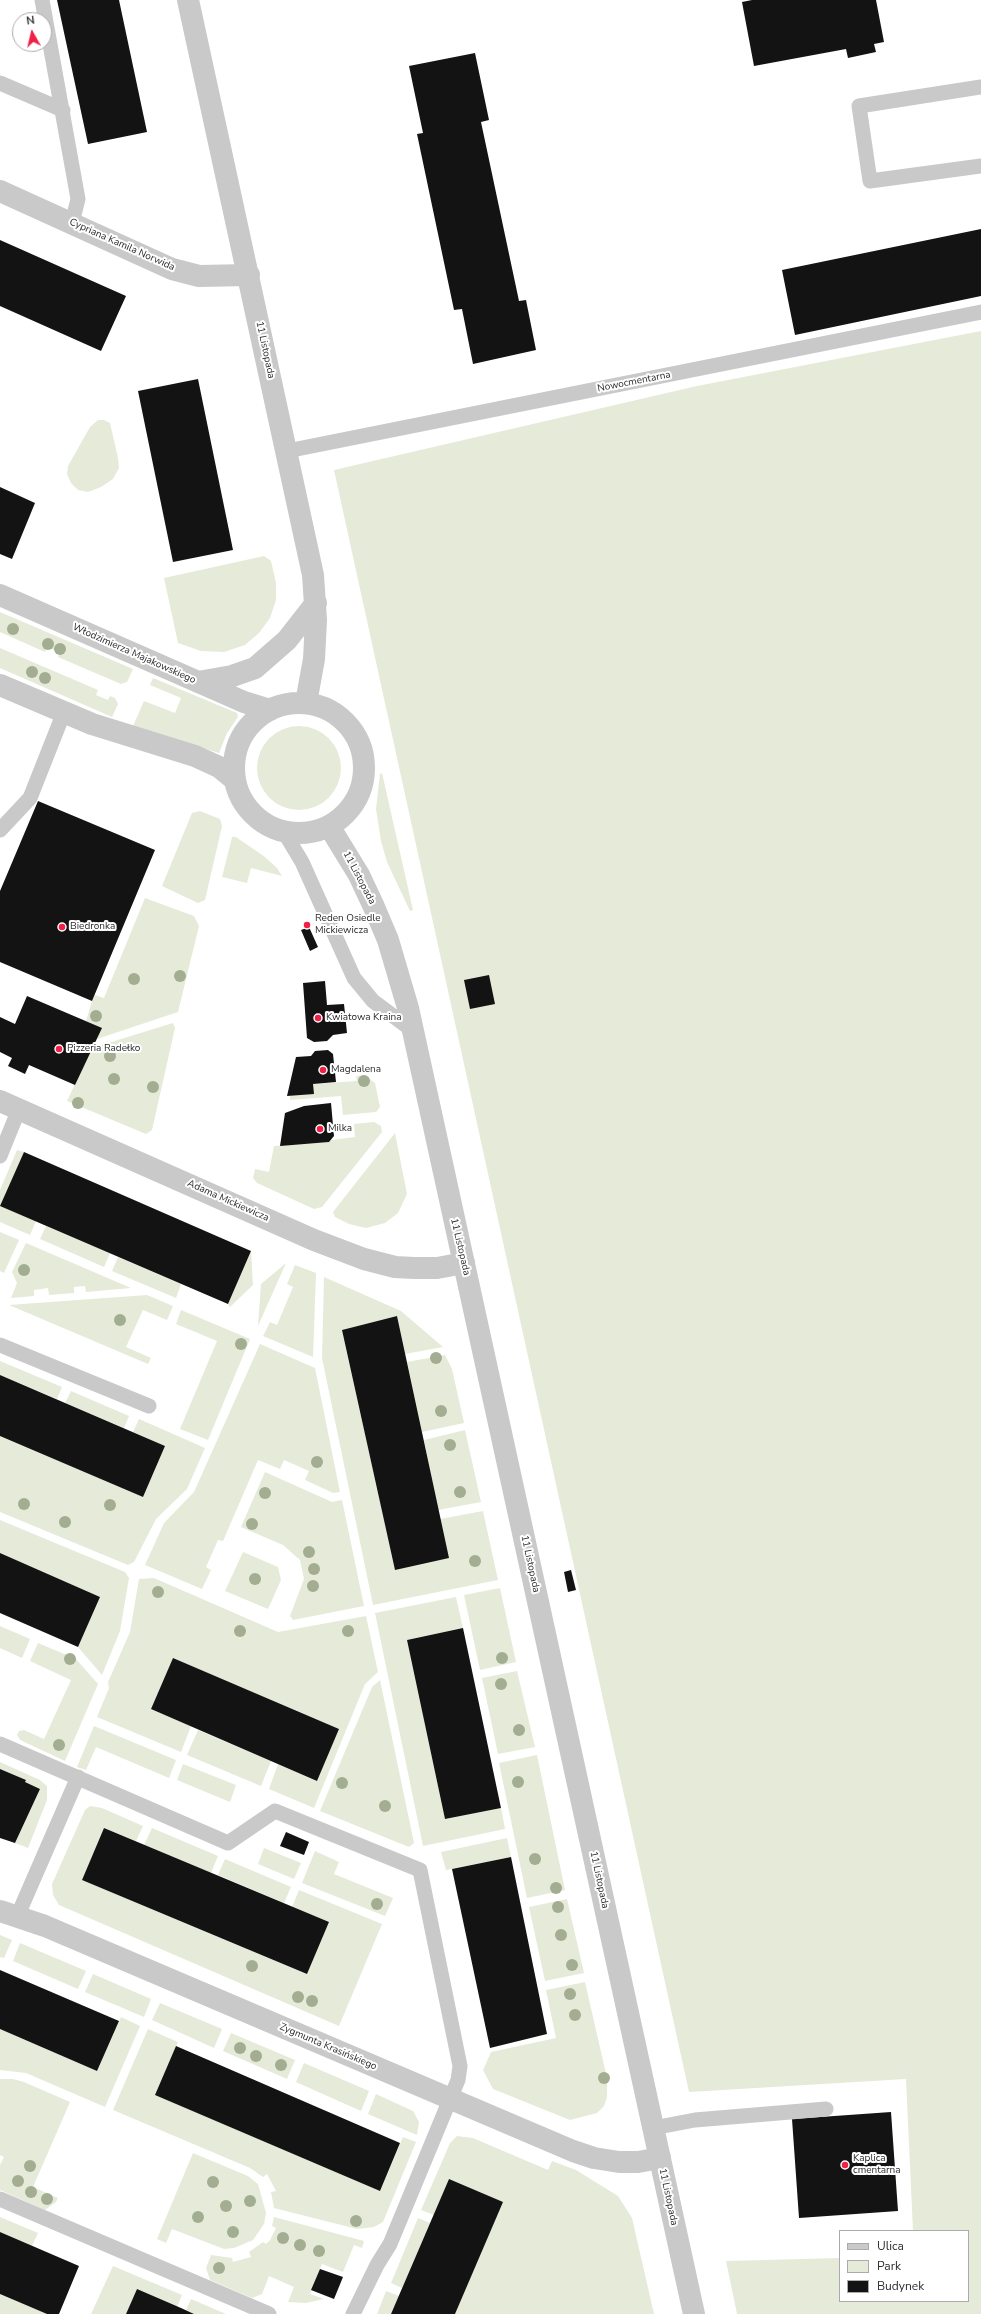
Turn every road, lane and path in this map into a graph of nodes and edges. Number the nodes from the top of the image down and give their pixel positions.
1 (42, 0) edge
2 (188, 0) edge
3 (0, 83) edge
4 (981, 87) edge
5 (63, 110) junction
6 (981, 166) edge
7 (0, 191) edge
8 (72, 223) junction
9 (249, 275) junction
10 (981, 312) edge
11 (286, 451) junction
12 (0, 595) edge
13 (316, 603) junction
14 (198, 682) junction
15 (0, 685) edge
16 (306, 703) junction
17 (270, 710) junction
18 (64, 712) junction
19 (235, 780) junction
20 (329, 826) junction
21 (0, 830) edge
22 (284, 832) junction
23 (412, 1030) junction
24 (10, 1105) edge
25 (0, 1156) edge
26 (464, 1263) junction
27 (0, 1345) edge
28 (149, 1406) dead end
29 (0, 1744) edge
30 (78, 1778) junction
31 (9, 1914) edge
32 (451, 2099) junction
33 (826, 2110) dead end
34 (653, 2128) junction
35 (660, 2158) junction
36 (0, 2199) edge
37 (269, 2314) edge
38 (353, 2314) edge
39 (694, 2314) edge

1 - 5 lane
2 - 9 street, 11 Listopada
3 - 5 lane
4 - 6 lane
5 - 8 lane
7 - 8 street, Cypriana Kamila Norwida
8 - 9 street, Cypriana Kamila Norwida
9 - 11 street, 11 Listopada
10 - 11 lane, Nowocmentarna
11 - 13 street, 11 Listopada
12 - 14 street, Włodzimierza Majakowskiego
13 - 14 street
13 - 16 street, 11 Listopada
14 - 17 street, Włodzimierza Majakowskiego
15 - 18 street
16 - 17 street
16 - 20 street
17 - 19 street
18 - 19 street
18 - 21 lane
19 - 22 street
20 - 22 street
20 - 23 street, 11 Listopada
22 - 23 lane
23 - 26 street, 11 Listopada
24 - 25 lane
24 - 26 street, Adama Mickiewicza
26 - 34 street, 11 Listopada
27 - 28 lane
29 - 30 lane
30 - 31 lane
30 - 32 lane
31 - 32 street, Zygmunta Krasińskiego
32 - 35 street, Zygmunta Krasińskiego
32 - 38 lane
33 - 34 lane
34 - 35 street, 11 Listopada
35 - 39 street, 11 Listopada
36 - 37 lane

